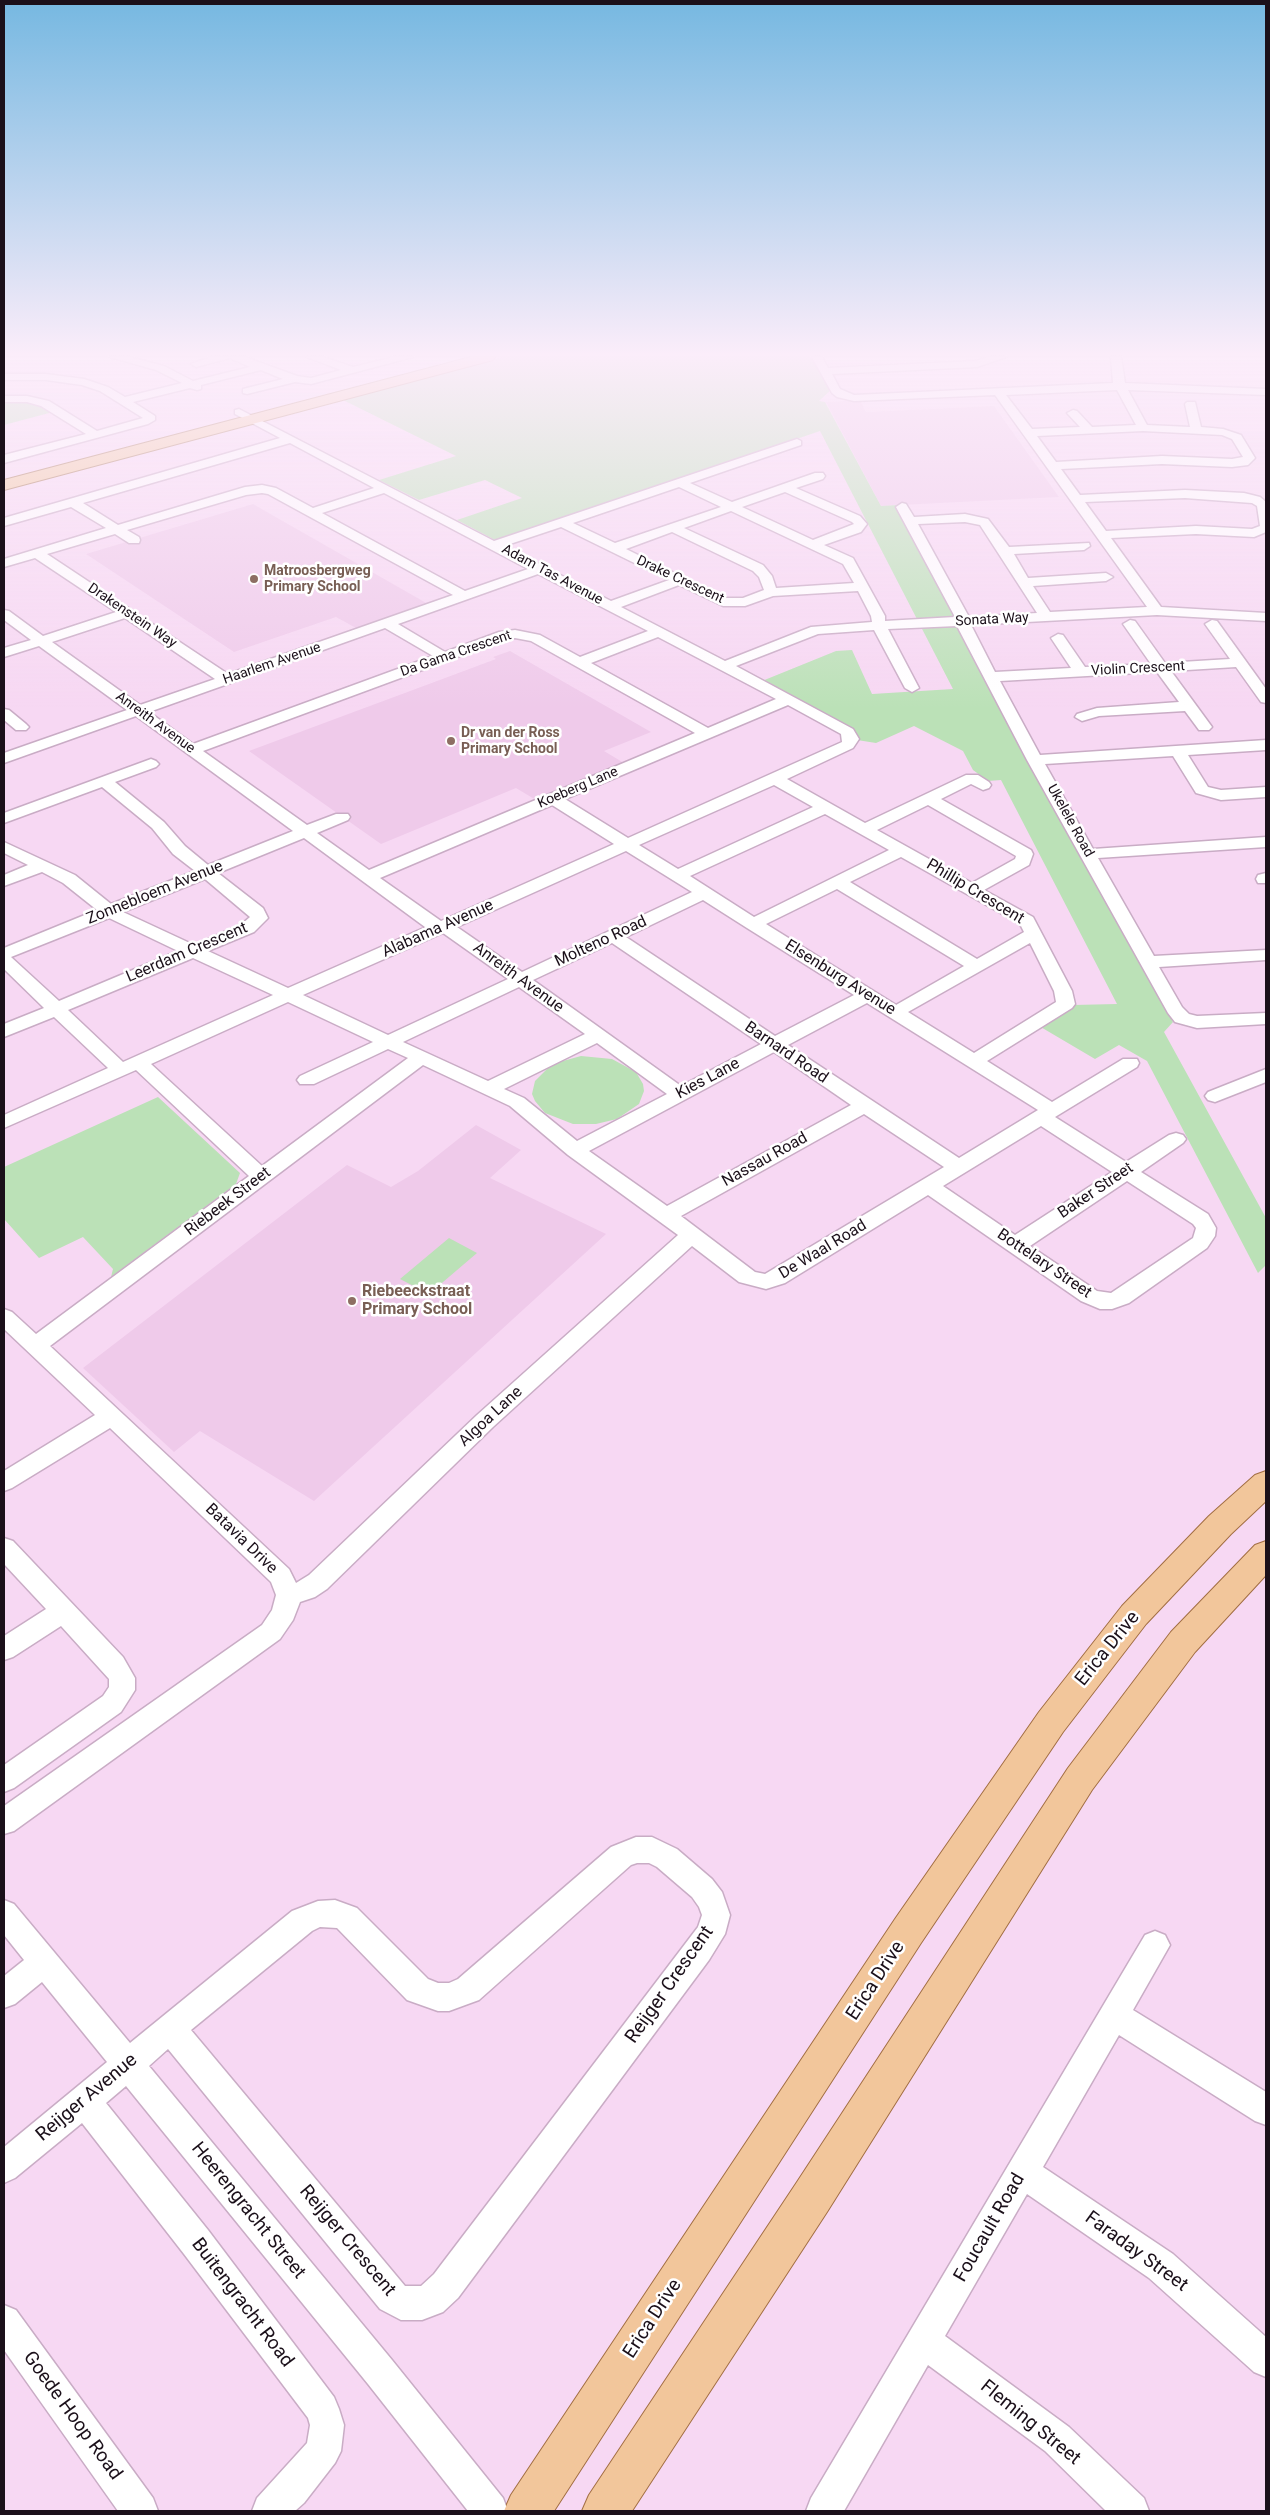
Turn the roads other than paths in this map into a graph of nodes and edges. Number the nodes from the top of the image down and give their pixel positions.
1 (44, 474) edge
2 (168, 474) edge
3 (360, 474) edge
4 (705, 474) edge
5 (1058, 474) edge
6 (819, 476) dead end
7 (680, 483) junction
8 (4, 486) edge
9 (386, 488) junction
10 (786, 488) junction
11 (1076, 499) junction
12 (72, 502) junction
13 (733, 507) junction
14 (902, 507) dead end
15 (311, 513) junction
16 (911, 521) junction
17 (4, 522) edge
18 (564, 522) junction
19 (1266, 527) edge
20 (674, 528) junction
21 (116, 530) junction
22 (1103, 535) junction
23 (134, 540) dead end
24 (814, 544) junction
25 (494, 545) junction
26 (1084, 546) dead end
27 (615, 548) junction
28 (1005, 551) junction
29 (38, 553) junction
30 (4, 563) edge
31 (540, 569) junction
32 (1106, 577) dead end
33 (679, 582) junction
34 (1025, 582) junction
35 (863, 586) junction
36 (771, 592) junction
37 (465, 596) junction
38 (610, 606) junction
39 (1157, 611) junction
40 (128, 613) junction
41 (4, 614) edge
42 (1046, 617) junction
43 (1266, 617) edge
44 (962, 621) junction
45 (388, 624) junction
46 (1130, 624) dead end
47 (1212, 624) dead end
48 (880, 626) junction
49 (659, 632) junction
50 (1058, 638) dead end
51 (41, 641) junction
52 (4, 653) edge
53 (444, 657) junction
54 (580, 662) junction
55 (1239, 663) junction
56 (724, 666) junction
57 (1161, 667) junction
58 (1081, 672) junction
59 (990, 677) junction
60 (227, 680) junction
61 (912, 688) dead end
62 (1266, 699) edge
63 (789, 700) junction
64 (1189, 706) junction
65 (138, 711) junction
66 (4, 713) edge
67 (1082, 717) dead end
68 (839, 726) joint
69 (21, 727) dead end
70 (1204, 727) dead end
71 (708, 734) junction
72 (1266, 745) edge
73 (191, 750) junction
74 (1178, 751) junction
75 (4, 758) edge
76 (1035, 760) junction
77 (151, 764) dead end
78 (775, 779) junction
79 (104, 781) junction
80 (983, 785) dead end
81 (1266, 792) edge
82 (928, 798) junction
83 (554, 799) junction
84 (826, 807) junction
85 (342, 817) dead end
86 (4, 818) edge
87 (865, 829) junction
88 (306, 832) junction
89 (1266, 842) edge
90 (627, 845) junction
91 (4, 847) edge
92 (902, 850) junction
93 (1089, 854) junction
94 (42, 866) junction
95 (208, 872) junction
96 (677, 876) junction
97 (368, 877) junction
98 (4, 881) edge
99 (837, 882) junction
100 (973, 889) junction
101 (704, 893) junction
102 (109, 911) junction
103 (753, 924) junction
104 (442, 927) junction
105 (1033, 934) junction
106 (613, 936) junction
107 (192, 951) junction
108 (4, 954) edge
109 (1266, 955) edge
110 (4, 960) edge
111 (1149, 962) junction
112 (976, 966) junction
113 (520, 980) junction
114 (868, 995) junction
115 (287, 996) junction
116 (56, 1009) junction
117 (896, 1012) junction
118 (1266, 1019) edge
119 (4, 1031) edge
120 (598, 1035) junction
121 (390, 1043) junction
122 (773, 1044) junction
123 (422, 1057) junction
124 (974, 1060) junction
125 (1130, 1063) dead end
126 (129, 1066) junction
127 (1266, 1075) edge
128 (307, 1080) dead end
129 (490, 1088) junction
130 (680, 1094) junction
131 (1215, 1096) dead end
132 (864, 1105) junction
133 (1047, 1114) junction
134 (4, 1122) edge
135 (1176, 1139) dead end
136 (575, 1150) junction
137 (960, 1168) junction
138 (1126, 1171) junction
139 (262, 1176) junction
140 (928, 1185) junction
141 (666, 1215) junction
142 (1206, 1228) joint
143 (691, 1235) junction
144 (1016, 1245) junction
145 (4, 1317) edge
146 (35, 1346) junction
147 (111, 1416) junction
148 (4, 1482) edge
149 (1266, 1483) edge
150 (4, 1548) edge
151 (1266, 1554) edge
152 (290, 1595) junction
153 (62, 1612) junction
154 (4, 1648) edge
155 (4, 1780) edge
156 (4, 1822) edge
157 (4, 1912) edge
158 (1155, 1945) dead end
159 (45, 1962) junction
160 (4, 1994) edge
161 (1114, 2015) junction
162 (170, 2028) junction
163 (128, 2065) junction
164 (84, 2102) junction
165 (1266, 2110) edge
166 (4, 2167) edge
167 (1022, 2172) junction
168 (4, 2322) edge
169 (924, 2341) junction
170 (1266, 2360) edge
171 (140, 2511) edge
172 (270, 2511) edge
173 (490, 2511) edge
174 (527, 2511) edge
175 (605, 2511) edge
176 (824, 2511) edge
177 (1131, 2511) edge

1 - 8 main road
2 - 12 street
3 - 9 street, Adam Tas Avenue
4 - 7 street
5 - 11 street
6 - 10 street
7 - 13 street
7 - 18 street
9 - 15 street
9 - 25 street, Adam Tas Avenue
10 - 13 street
10 - 24 street
11 - 19 street
11 - 22 street
12 - 17 street
12 - 21 street
13 - 20 street
13 - 24 street
14 - 16 street, Ukelele Road
15 - 21 street
15 - 37 street
16 - 28 street
16 - 44 street, Ukelele Road
18 - 25 street
18 - 27 street, Drake Crescent
19 - 22 street
20 - 27 street
20 - 36 street
21 - 23 street
21 - 29 street
22 - 39 street
24 - 35 street
25 - 31 street, Adam Tas Avenue
26 - 28 street
27 - 33 street, Drake Crescent
28 - 34 street
29 - 30 street
29 - 40 street, Drakenstein Way
31 - 37 street, Haarlem Avenue
31 - 38 street, Adam Tas Avenue
32 - 34 street
33 - 36 street, Drake Crescent
33 - 38 street
34 - 42 street
35 - 36 street, Drake Crescent
35 - 48 street
37 - 45 street, Haarlem Avenue
38 - 49 street, Adam Tas Avenue
39 - 42 street, Sonata Way
39 - 43 street, Sonata Way
40 - 51 street
40 - 60 street, Drakenstein Way
41 - 51 street, Anreith Avenue
42 - 44 street, Sonata Way
44 - 48 street, Sonata Way
44 - 59 street, Ukelele Road
45 - 53 street
45 - 60 street, Haarlem Avenue
46 - 57 street
47 - 55 street
48 - 56 street, Sonata Way
48 - 61 street
49 - 54 street
49 - 56 street, Adam Tas Avenue
50 - 58 street
51 - 52 street
51 - 65 street, Anreith Avenue
53 - 54 street, Da Gama Crescent
53 - 73 street, Da Gama Crescent
54 - 71 street, Da Gama Crescent
55 - 57 street, Violin Crescent
55 - 62 street
56 - 63 street, Adam Tas Avenue
57 - 58 street, Violin Crescent
57 - 64 street
58 - 59 street, Violin Crescent
59 - 76 street, Ukelele Road
60 - 65 street, Haarlem Avenue
63 - 68 street, Adam Tas Avenue
63 - 71 street, Koeberg Lane
64 - 67 street
64 - 70 street
65 - 73 street, Anreith Avenue
65 - 75 street, Haarlem Avenue
66 - 69 street
68 - 78 street, Alabama Avenue
71 - 83 street, Koeberg Lane
72 - 74 street
73 - 88 street, Anreith Avenue
74 - 76 street
74 - 81 street
76 - 93 street, Ukelele Road
77 - 79 street
78 - 84 street, Phillip Crescent
78 - 90 street, Alabama Avenue
79 - 86 street
79 - 95 street, Leerdam Crescent
80 - 82 street
82 - 87 street
82 - 100 street
83 - 90 street, Elsenburg Avenue
83 - 97 street, Koeberg Lane
84 - 87 street, Phillip Crescent
84 - 96 street
85 - 88 street
87 - 92 street, Phillip Crescent
88 - 95 street, Zonnebloem Avenue
88 - 97 street, Anreith Avenue
89 - 93 street
90 - 96 street, Elsenburg Avenue
90 - 104 street, Alabama Avenue
91 - 94 street, De Waal Road
92 - 99 street
92 - 100 street, Phillip Crescent
93 - 111 street, Ukelele Road
94 - 98 street
94 - 102 street, De Waal Road
95 - 102 street, Zonnebloem Avenue
95 - 107 street, Leerdam Crescent
96 - 101 street, Elsenburg Avenue
97 - 104 street, Anreith Avenue
99 - 103 street
99 - 112 street
100 - 105 street, Phillip Crescent
101 - 103 street, Elsenburg Avenue
101 - 106 street, Molteno Road
102 - 107 street, De Waal Road
102 - 108 street, Zonnebloem Avenue
103 - 114 street, Elsenburg Avenue
104 - 113 street, Anreith Avenue
104 - 115 street, Alabama Avenue
105 - 112 street
105 - 124 street, Phillip Crescent
106 - 113 street, Molteno Road
106 - 122 street, Barnard Road
107 - 115 street, De Waal Road
107 - 116 street, Leerdam Crescent
109 - 111 street
110 - 116 street
111 - 118 street, Ukelele Road
112 - 117 street
113 - 120 street, Anreith Avenue
113 - 121 street, Molteno Road
114 - 117 street, Elsenburg Avenue
114 - 122 street, Kies Lane
115 - 121 street, De Waal Road
115 - 126 street, Alabama Avenue
116 - 119 street, Leerdam Crescent
116 - 126 street
117 - 124 street, Elsenburg Avenue
120 - 129 street
120 - 130 street, Anreith Avenue
121 - 123 street, De Waal Road
121 - 128 street, Molteno Road
122 - 130 street, Kies Lane
122 - 132 street, Barnard Road
123 - 129 street, De Waal Road
123 - 139 street, Riebeek Street
124 - 133 street, Elsenburg Avenue
125 - 133 street, De Waal Road
126 - 134 street, Alabama Avenue
126 - 139 street
127 - 131 street
129 - 136 street, De Waal Road
130 - 136 street, Kies Lane
132 - 137 street, Barnard Road
132 - 141 street, Nassau Road
133 - 137 street, De Waal Road
133 - 138 street, Elsenburg Avenue
135 - 138 street, Baker Street
136 - 141 street, De Waal Road
137 - 140 street, De Waal Road
138 - 142 street, Elsenburg Avenue
138 - 144 street, Baker Street
139 - 146 street, Riebeek Street
140 - 143 street, De Waal Road
140 - 144 street, Bottelary Street
141 - 143 street, De Waal Road
142 - 144 street, Bottelary Street
143 - 152 street, Algoa Lane
145 - 146 street, Batavia Drive
146 - 147 street, Batavia Drive
147 - 148 street
147 - 152 street, Batavia Drive
149 - 174 main road, Erica Drive
150 - 153 street
151 - 175 main road
152 - 156 street
153 - 154 street
153 - 155 street
157 - 159 street, Heerengracht Street
158 - 161 street, Foucault Road
159 - 160 street
159 - 163 street, Heerengracht Street
161 - 165 street
161 - 167 street, Foucault Road
162 - 162 street, Reijger Crescent
162 - 163 street, Reijger Avenue
163 - 164 street, Reijger Avenue
163 - 173 street, Heerengracht Street
164 - 166 street, Reijger Avenue
164 - 172 street, Buitengracht Road
167 - 169 street, Foucault Road
167 - 170 street, Faraday Street
168 - 171 street, Goede Hoop Road
169 - 176 street, Foucault Road
169 - 177 street, Fleming Street

